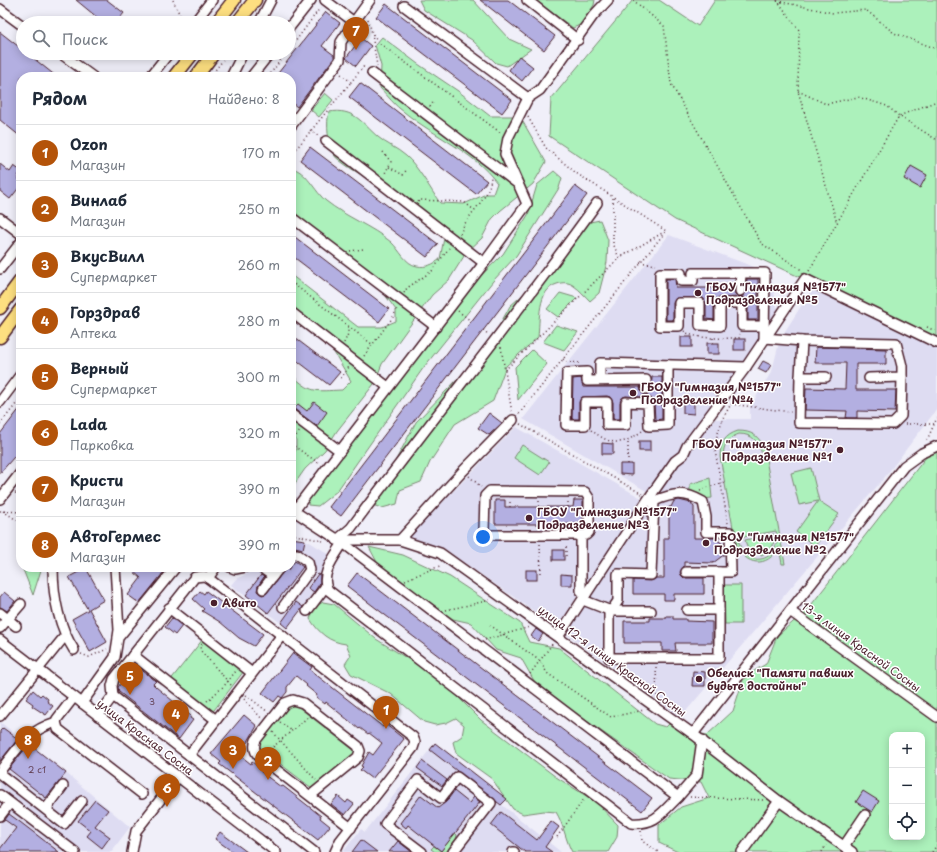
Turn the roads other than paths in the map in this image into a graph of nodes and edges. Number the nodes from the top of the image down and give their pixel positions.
1 (212, 0) edge
2 (234, 0) edge
3 (255, 0) edge
4 (271, 0) edge
5 (311, 0) edge
6 (326, 0) edge
7 (527, 0) edge
8 (608, 0) edge
9 (369, 2) edge
10 (404, 6) dead end
11 (0, 9) edge
12 (199, 16) edge
13 (221, 16) edge
14 (242, 16) edge
15 (262, 16) edge
16 (296, 19) edge
17 (16, 21) edge
18 (354, 22) junction
19 (578, 40) junction
20 (70, 60) edge
21 (163, 60) edge
22 (187, 60) edge
23 (215, 60) edge
24 (240, 60) edge
25 (265, 60) edge
26 (86, 72) edge
27 (154, 72) edge
28 (178, 72) edge
29 (202, 72) edge
30 (234, 72) edge
31 (256, 72) edge
32 (372, 73) road end
33 (528, 98) junction
34 (296, 119) edge
35 (326, 141) road end
36 (519, 185) junction
37 (597, 203) dead end
38 (0, 218) edge
39 (296, 221) edge
40 (16, 230) edge
41 (16, 248) edge
42 (484, 263) junction
43 (0, 269) edge
44 (741, 273) junction
45 (16, 287) edge
46 (740, 291) dead end
47 (0, 308) edge
48 (16, 316) edge
49 (296, 316) edge
50 (764, 326) junction
51 (436, 327) junction
52 (0, 337) edge
53 (764, 338) junction
54 (802, 341) junction
55 (937, 343) edge
56 (668, 365) junction
57 (746, 367) junction
58 (800, 377) junction
59 (826, 377) dead end
60 (902, 377) junction
61 (869, 378) dead end
62 (16, 380) edge
63 (600, 380) junction
64 (388, 387) junction
65 (646, 389) dead end
66 (0, 401) edge
67 (296, 418) edge
68 (513, 420) road end
69 (937, 446) edge
70 (340, 451) junction
71 (16, 478) edge
72 (0, 499) edge
73 (651, 499) junction
74 (296, 508) edge
75 (296, 515) edge
76 (581, 535) junction
77 (400, 540) junction
78 (340, 541) junction
79 (296, 554) edge
80 (53, 572) edge
81 (115, 572) edge
82 (172, 572) edge
83 (212, 572) edge
84 (267, 572) edge
85 (276, 572) edge
86 (686, 572) dead end
87 (718, 572) junction
88 (273, 576) junction
89 (208, 578) junction
90 (326, 586) junction
91 (263, 589) dead end
92 (584, 597) junction
93 (21, 604) dead end
94 (283, 607) dead end
95 (169, 608) junction
96 (610, 610) junction
97 (687, 610) dead end
98 (719, 610) junction
99 (307, 611) dead end
100 (651, 611) dead end
101 (790, 611) junction
102 (0, 613) edge
103 (8, 619) junction
104 (16, 626) dead end
105 (0, 628) edge
106 (282, 635) junction
107 (65, 636) junction
108 (558, 636) junction
109 (0, 640) edge
110 (118, 641) junction
111 (74, 650) road end
112 (133, 655) junction
113 (38, 669) junction
114 (252, 673) junction
115 (113, 696) junction
116 (74, 697) junction
117 (82, 703) junction
118 (0, 716) edge
119 (98, 716) junction
120 (937, 717) edge
121 (216, 720) junction
122 (56, 722) junction
123 (693, 734) junction
124 (702, 740) junction
125 (189, 755) junction
126 (0, 772) edge
127 (178, 777) junction
128 (63, 786) dead end
129 (142, 794) dead end
130 (0, 795) edge
131 (310, 796) junction
132 (678, 796) junction
133 (82, 801) dead end
134 (779, 801) junction
135 (10, 803) junction
136 (46, 809) junction
137 (865, 815) dead end
138 (0, 816) edge
139 (351, 828) junction
140 (844, 846) junction
141 (75, 852) edge
142 (132, 852) edge
143 (275, 852) edge
144 (314, 852) edge
145 (335, 852) edge
146 (422, 852) edge
147 (453, 852) edge
148 (742, 852) edge
149 (852, 852) edge

1 - 12 street
2 - 13 main road
3 - 14 main road
4 - 15 street
5 - 16 street
6 - 18 street
7 - 19 street
8 - 19 street
9 - 18 street
10 - 33 street
11 - 17 street
18 - 34 street
19 - 33 street
20 - 26 street
21 - 27 street
22 - 28 main road
23 - 29 main road
24 - 30 street
25 - 31 street
32 - 36 street
33 - 36 street
35 - 42 street
36 - 42 street
37 - 78 street
38 - 40 street
39 - 51 street
41 - 43 street
42 - 51 street
44 - 46 street
44 - 50 street
44 - 50 street
45 - 47 main road
48 - 52 main road
49 - 64 street
50 - 53 street
51 - 64 street
53 - 54 street
53 - 55 street
53 - 57 street
54 - 58 street
54 - 60 street
56 - 57 street
56 - 63 street
56 - 63 street
57 - 73 street
58 - 59 street
58 - 60 street
60 - 61 street
62 - 66 street
63 - 65 street
64 - 70 street
67 - 70 street
68 - 77 street
69 - 101 street
70 - 74 street
71 - 72 street
73 - 87 street
73 - 92 street
73 - 96 street
75 - 78 street
76 - 76 street
76 - 92 street
77 - 78 street, улица 12-я линия Красной Сосны
77 - 108 street, улица 12-я линия Красной Сосны
78 - 90 street
78 - 132 street
79 - 94 street
80 - 107 street
81 - 110 street
82 - 110 street
83 - 89 street
84 - 88 street
85 - 88 street
86 - 87 street
87 - 98 street
88 - 91 street
89 - 95 street
89 - 106 street
90 - 99 street
90 - 132 street
92 - 96 street
92 - 108 street
93 - 103 street
95 - 112 street
95 - 114 street
96 - 98 street
96 - 100 street
97 - 98 street
101 - 120 street, 13-я линия Красной Сосны
101 - 123 street
102 - 103 street
103 - 104 street
103 - 105 street
106 - 114 street
106 - 139 street
107 - 111 street
107 - 113 street
108 - 123 street, улица 12-я линия Красной Сосны
109 - 113 street, улица Красная Сосна
110 - 117 street
112 - 115 street
112 - 121 street
113 - 116 street, улица Красная Сосна
113 - 118 street
114 - 121 street
115 - 119 street
115 - 125 street
116 - 117 street, улица Красная Сосна
116 - 122 street
117 - 119 street, улица Красная Сосна
119 - 127 street, улица Красная Сосна
121 - 125 street
122 - 126 street
122 - 129 street
123 - 124 street, улица 12-я линия Красной Сосны
124 - 132 street
124 - 134 street, улица 12-я линия Красной Сосны
125 - 144 street
126 - 136 street
127 - 142 street
127 - 143 street, улица Красная Сосна
128 - 136 street
130 - 135 street
131 - 131 street
131 - 139 street
133 - 136 street
134 - 140 street, улица 12-я линия Красной Сосны
134 - 148 street
135 - 138 street
135 - 141 street
137 - 140 street
139 - 145 street
140 - 149 street, улица 12-я линия Красной Сосны
146 - 147 street

